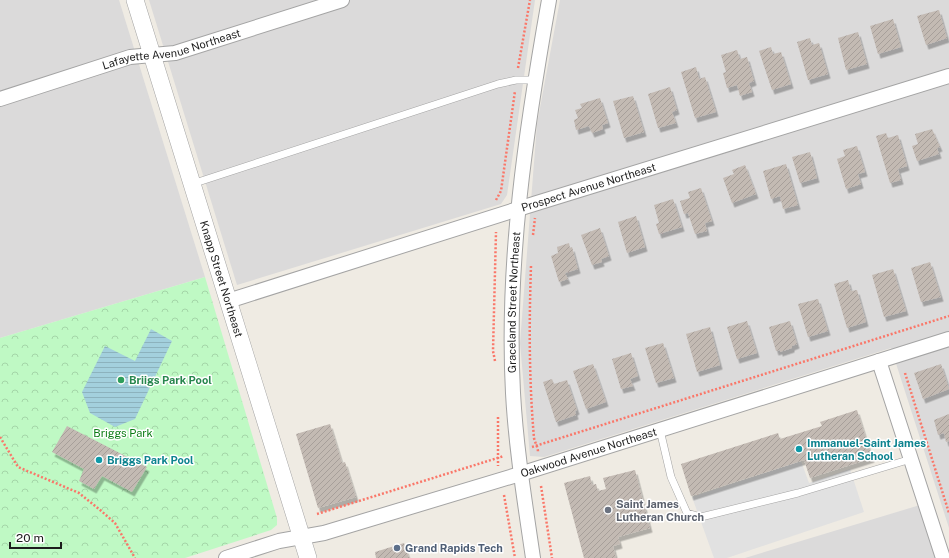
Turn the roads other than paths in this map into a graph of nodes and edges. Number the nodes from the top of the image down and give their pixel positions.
1 (135, 0) edge
2 (342, 0) edge
3 (549, 0) edge
4 (152, 55) junction
5 (949, 76) edge
6 (535, 80) junction
7 (0, 99) edge
8 (192, 184) junction
9 (519, 209) junction
10 (228, 301) junction
11 (949, 339) edge
12 (879, 361) junction
13 (660, 430) junction
14 (911, 459) junction
15 (520, 474) junction
16 (302, 537) junction
17 (226, 558) edge
18 (308, 558) edge
19 (533, 558) edge
20 (943, 558) edge

1 - 4 street, Knapp Street Northeast
2 - 4 street, Lafayette Avenue Northeast
3 - 6 street, Graceland Street Northeast
4 - 7 street, Lafayette Avenue Northeast
4 - 8 street, Knapp Street Northeast
5 - 9 street, Prospect Avenue Northeast
6 - 8 lane
6 - 9 street, Graceland Street Northeast
8 - 10 street, Knapp Street Northeast
9 - 10 street, Prospect Avenue Northeast
9 - 15 street, Graceland Street Northeast
10 - 16 street, Knapp Street Northeast
11 - 12 street, Oakwood Avenue Northeast
12 - 13 street, Oakwood Avenue Northeast
12 - 14 street
13 - 14 lane
13 - 15 street, Oakwood Avenue Northeast
14 - 20 street
15 - 16 street, Oakwood Avenue Northeast
15 - 19 street, Graceland Street Northeast
16 - 17 street, Oakwood Avenue Northeast
16 - 18 street, Knapp Street Northeast

